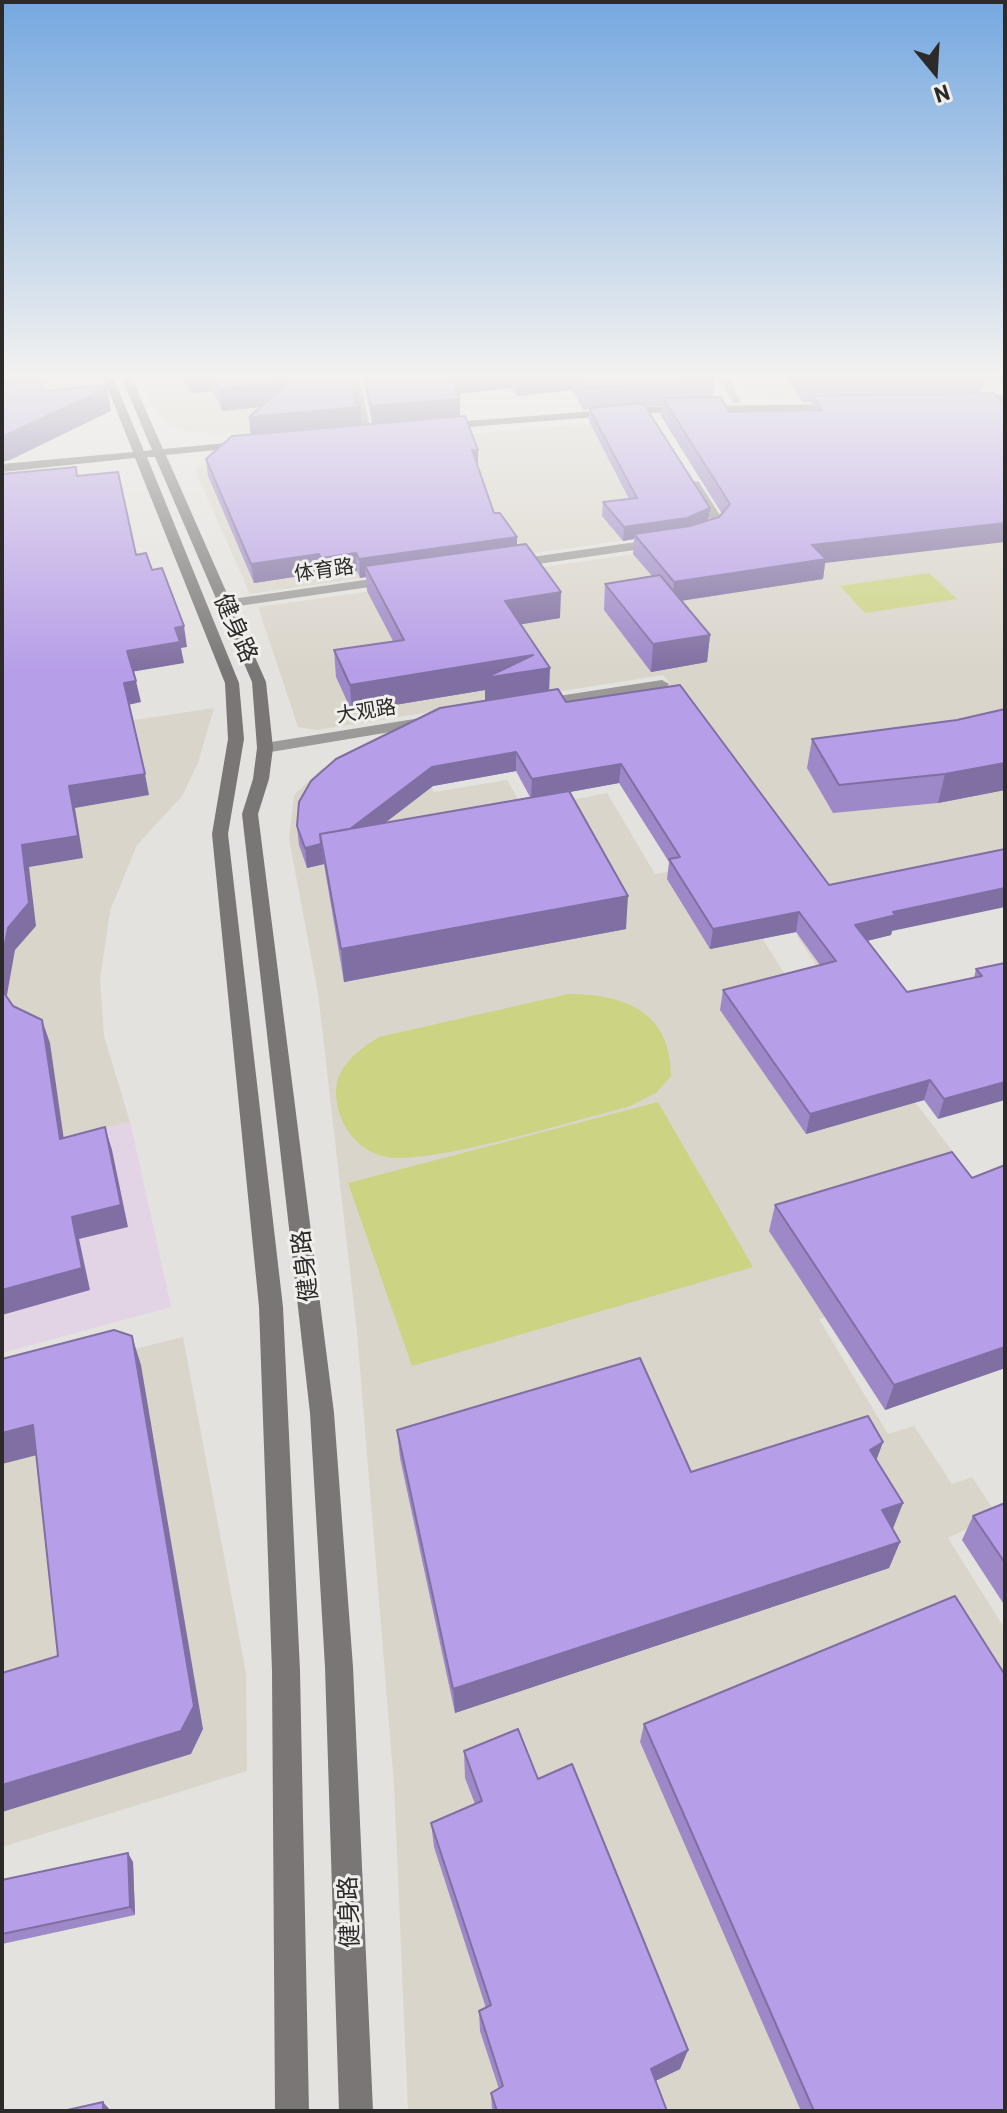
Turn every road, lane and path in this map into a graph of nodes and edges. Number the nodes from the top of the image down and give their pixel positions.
1 (155, 473) edge
2 (158, 473) edge
3 (687, 473) edge
4 (688, 539) edge
5 (672, 541) edge
6 (503, 565) edge
7 (410, 578) edge
8 (225, 604) junction
9 (662, 684) edge
10 (525, 706) edge
11 (448, 718) edge
12 (265, 748) junction
13 (292, 2111) edge
14 (356, 2111) edge

1 - 13 main road, 健身路
2 - 8 main road, 健身路
3 - 4 street
5 - 6 street
7 - 8 street, 体育路
8 - 12 main road, 健身路
9 - 10 street
11 - 12 street, 大观路
12 - 14 main road, 健身路

